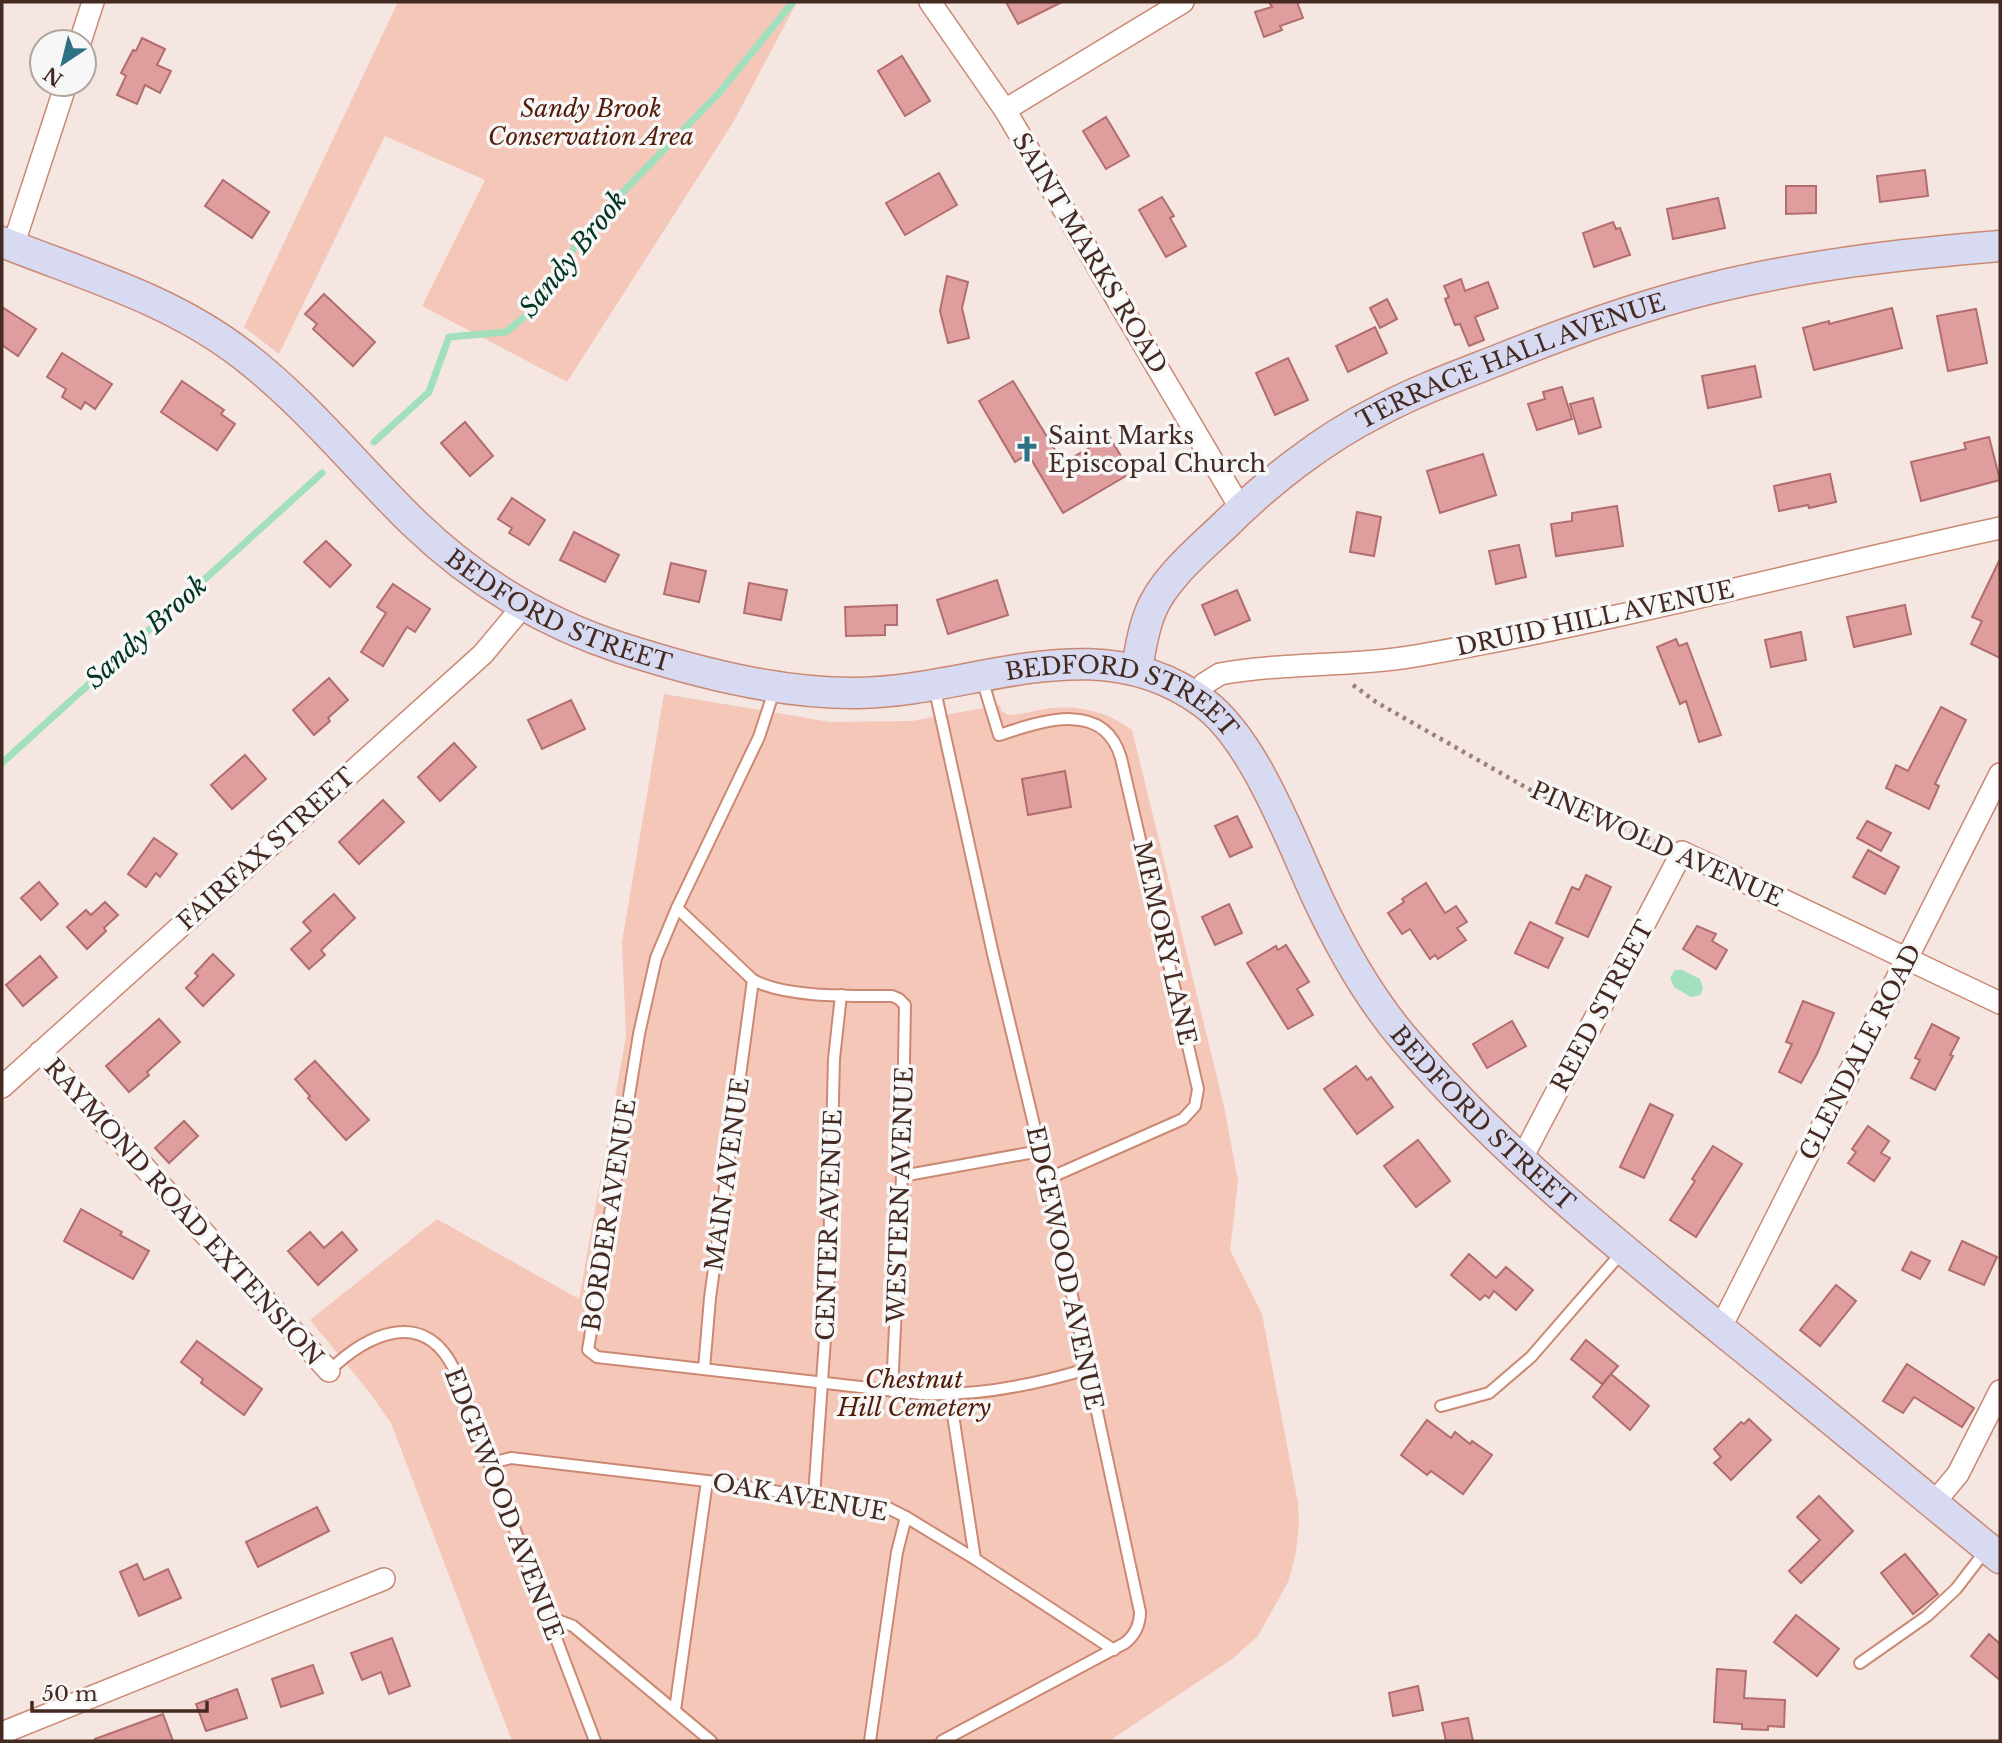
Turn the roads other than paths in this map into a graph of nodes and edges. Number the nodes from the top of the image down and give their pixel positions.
1 (93, 2) edge
2 (930, 2) edge
3 (1183, 2) edge
4 (85, 28) edge
5 (61, 98) edge
6 (1005, 110) junction
7 (8, 244) edge
8 (2000, 246) edge
9 (1241, 509) junction
10 (2000, 528) edge
11 (524, 605) junction
12 (1137, 669) junction
13 (981, 676) junction
14 (775, 686) junction
15 (934, 686) junction
16 (1194, 696) junction
17 (2000, 774) edge
18 (1682, 852) joint
19 (677, 908) junction
20 (1907, 958) junction
21 (753, 979) junction
22 (841, 996) junction
23 (2000, 1003) edge
24 (40, 1052) junction
25 (2, 1087) edge
26 (1040, 1151) junction
27 (1521, 1160) junction
28 (902, 1176) junction
29 (1047, 1179) junction
30 (1623, 1251) junction
31 (1720, 1329) junction
32 (704, 1369) junction
33 (1087, 1369) junction
34 (329, 1371) joint
35 (822, 1383) junction
36 (892, 1391) junction
37 (2000, 1391) edge
38 (950, 1395) junction
39 (1441, 1406) dead end
40 (491, 1463) junction
41 (707, 1481) junction
42 (814, 1496) junction
43 (1933, 1504) junction
44 (906, 1517) junction
45 (1994, 1553) edge
46 (975, 1559) junction
47 (384, 1579) dead end
48 (548, 1617) junction
49 (1114, 1650) junction
50 (1860, 1663) dead end
51 (675, 1710) junction
52 (2, 1733) edge
53 (595, 1741) edge
54 (711, 1741) edge
55 (870, 1741) edge
56 (942, 1741) edge

1 - 4 street
2 - 6 street, SAINT MARKS ROAD
3 - 6 street
5 - 7 street
6 - 9 street, SAINT MARKS ROAD
7 - 11 main road, BEDFORD STREET
8 - 9 main road, TERRACE HALL AVENUE
9 - 12 main road, TERRACE HALL AVENUE
10 - 16 street, DRUID HILL AVENUE
11 - 14 main road, BEDFORD STREET
11 - 24 street, FAIRFAX STREET
12 - 13 main road, BEDFORD STREET
12 - 16 main road, BEDFORD STREET
13 - 15 main road, BEDFORD STREET
13 - 29 lane, MEMORY LANE
14 - 15 main road, BEDFORD STREET
14 - 19 lane, BORDER AVENUE
15 - 26 lane, EDGEWOOD AVENUE
16 - 27 main road, BEDFORD STREET
17 - 20 street, GLENDALE ROAD
18 - 20 street, PINEWOLD AVENUE
18 - 27 street, REED STREET
19 - 21 lane
19 - 32 lane, BORDER AVENUE
20 - 23 street, PINEWOLD AVENUE
20 - 31 street, GLENDALE ROAD
21 - 22 lane
21 - 32 lane, MAIN AVENUE
22 - 28 lane, WESTERN AVENUE
22 - 35 lane, CENTER AVENUE
24 - 25 street, FAIRFAX STREET
24 - 34 street, RAYMOND ROAD EXTENSION
26 - 28 lane
26 - 29 lane, EDGEWOOD AVENUE
27 - 30 main road, BEDFORD STREET
28 - 36 lane, WESTERN AVENUE
29 - 33 lane, EDGEWOOD AVENUE
30 - 31 main road, BEDFORD STREET
30 - 39 lane
31 - 43 main road, BEDFORD STREET
32 - 35 lane, BORDER AVENUE
33 - 38 lane, BORDER AVENUE
33 - 49 lane, EDGEWOOD AVENUE
34 - 40 lane, EDGEWOOD AVENUE
35 - 36 lane, BORDER AVENUE
35 - 42 lane, CENTER AVENUE
36 - 38 lane, BORDER AVENUE
37 - 43 street
38 - 46 lane
40 - 41 lane, OAK AVENUE
40 - 48 lane, EDGEWOOD AVENUE
41 - 42 lane, OAK AVENUE
41 - 51 lane
42 - 44 lane, OAK AVENUE
43 - 45 main road, BEDFORD STREET
44 - 46 lane, OAK AVENUE
44 - 55 lane
45 - 50 lane
46 - 49 lane, OAK AVENUE
47 - 52 street
48 - 51 lane
48 - 53 lane, EDGEWOOD AVENUE
49 - 56 lane, EDGEWOOD AVENUE
51 - 54 lane

